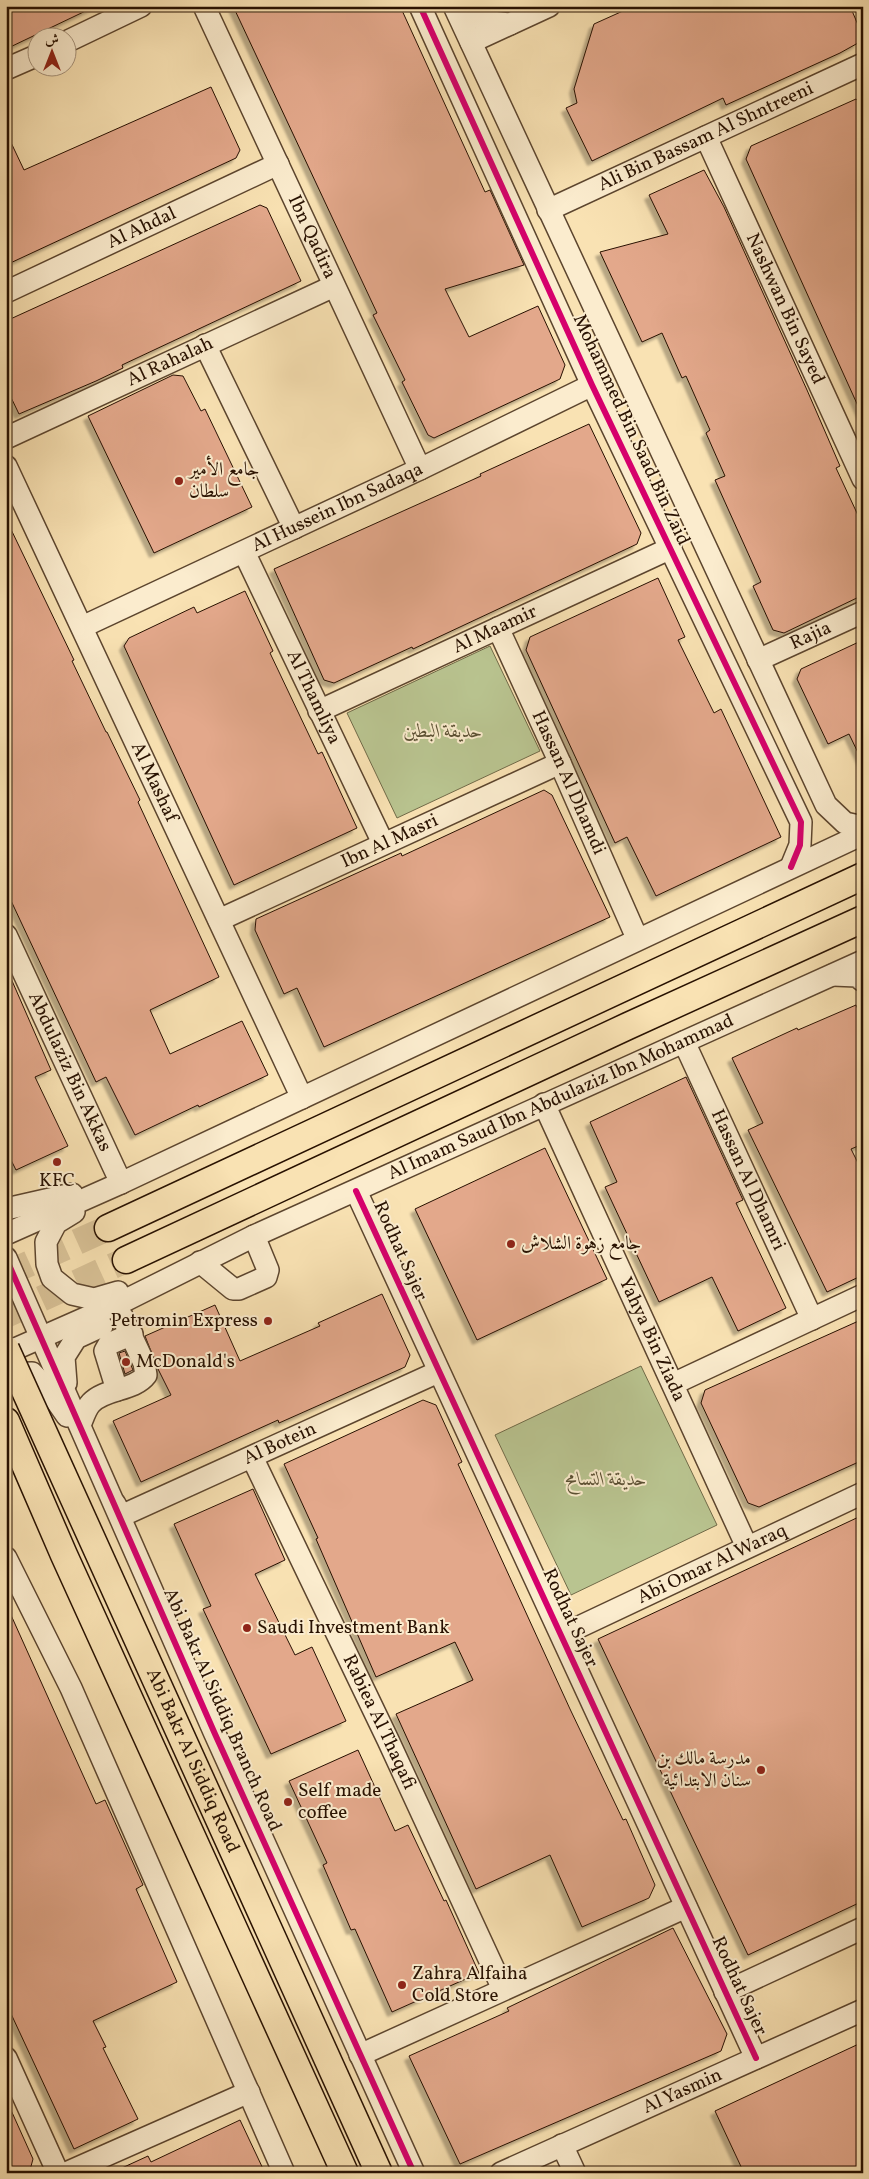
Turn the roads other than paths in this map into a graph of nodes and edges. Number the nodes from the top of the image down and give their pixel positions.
1 (141, 6) edge
2 (204, 6) edge
3 (420, 6) edge
4 (454, 6) edge
5 (476, 6) edge
6 (549, 6) edge
7 (510, 24) junction
8 (78, 36) edge
9 (471, 42) junction
10 (28, 60) edge
11 (863, 64) edge
12 (6, 70) edge
13 (706, 137) junction
14 (278, 164) junction
15 (548, 210) junction
16 (334, 286) junction
17 (6, 292) edge
18 (206, 345) junction
19 (592, 385) junction
20 (6, 438) edge
21 (6, 466) edge
22 (420, 469) junction
23 (863, 479) edge
24 (11, 488) edge
25 (294, 528) junction
26 (671, 548) junction
27 (244, 552) junction
28 (863, 612) edge
29 (82, 627) junction
30 (498, 628) junction
31 (758, 660) junction
32 (319, 711) junction
33 (560, 763) junction
34 (863, 827) edge
35 (863, 834) edge
36 (383, 843) junction
37 (791, 867) junction
38 (863, 876) edge
39 (863, 919) edge
40 (219, 920) junction
41 (6, 934) edge
42 (637, 938) junction
43 (863, 961) edge
44 (833, 975) junction
45 (863, 981) edge
46 (684, 1042) junction
47 (302, 1098) junction
48 (544, 1104) junction
49 (121, 1183) junction
50 (356, 1191) junction
51 (6, 1209) edge
52 (108, 1228) tunnel mouth
53 (6, 1234) edge
54 (254, 1236) junction
55 (6, 1258) edge
56 (126, 1260) tunnel mouth
57 (200, 1262) junction
58 (863, 1296) edge
59 (812, 1319) junction
60 (127, 1325) junction
61 (42, 1337) junction
62 (6, 1349) edge
63 (6, 1353) edge
64 (438, 1372) junction
65 (6, 1374) edge
66 (673, 1384) junction
67 (117, 1390) junction
68 (6, 1421) edge
69 (80, 1425) junction
70 (252, 1457) junction
71 (863, 1492) edge
72 (121, 1516) junction
73 (747, 1547) junction
74 (6, 1558) edge
75 (562, 1635) junction
76 (686, 1907) junction
77 (863, 1928) edge
78 (503, 1989) junction
79 (725, 1992) junction
80 (863, 2010) edge
81 (360, 2055) junction
82 (6, 2058) edge
83 (756, 2058) junction
84 (249, 2092) junction
85 (562, 2145) junction
86 (414, 2172) edge
87 (58, 2173) edge
88 (66, 2173) edge
89 (284, 2173) edge
90 (345, 2173) edge
91 (379, 2173) edge
92 (502, 2173) edge
93 (575, 2173) edge

1 - 8 street
2 - 14 street, Ibn Qadira
3 - 19 street, Mohammed Bin Saad Bin Zaid
4 - 9 street, Mohammed Bin Saad Bin Zaid
5 - 7 street
6 - 7 street
7 - 9 street
9 - 15 street, Mohammed Bin Saad Bin Zaid
10 - 12 street
11 - 13 street, Ali Bin Bassam Al Shntreeni
13 - 15 street, Ali Bin Bassam Al Shntreeni
13 - 23 street, Nashwan Bin Sayed
14 - 16 street, Ibn Qadira
14 - 17 street, Al Ahdal
15 - 31 street, Mohammed Bin Saad Bin Zaid
16 - 18 street, Al Rahalah
16 - 22 street, Ibn Qadira
18 - 20 street, Al Rahalah
18 - 25 street
19 - 22 street, Al Hussein Ibn Sadaqa
19 - 26 street, Mohammed Bin Saad Bin Zaid
21 - 24 street, Al Mashaf
22 - 25 street, Al Hussein Ibn Sadaqa
24 - 29 street, Al Mashaf
25 - 27 street, Al Hussein Ibn Sadaqa
26 - 30 street, Al Maamir
26 - 37 street, Mohammed Bin Saad Bin Zaid
27 - 29 street, Al Hussein Ibn Sadaqa
27 - 32 street, Al Thamliya
28 - 31 street, Rajia
29 - 40 street, Al Mashaf
30 - 32 street, Al Maamir
30 - 33 street, Hassan Al Dhamdi
31 - 34 street, Mohammed Bin Saad Bin Zaid
32 - 36 street, Al Thamliya
33 - 36 street, Ibn Al Masri
33 - 42 street, Hassan Al Dhamdi
35 - 37 street
36 - 40 street, Ibn Al Masri
37 - 42 street
38 - 52 main road
39 - 56 main road, Al Imam Saud Ibn Abdulaziz Ibn Mohammad
40 - 47 street, Al Mashaf
41 - 49 street, Abdulaziz Bin Akkas
42 - 47 street
43 - 44 street, Al Imam Saud Ibn Abdulaziz Ibn Mohammad
44 - 45 street
44 - 46 street, Al Imam Saud Ibn Abdulaziz Ibn Mohammad
46 - 48 street, Al Imam Saud Ibn Abdulaziz Ibn Mohammad
46 - 59 street, Hassan Al Dhamri
47 - 49 street
48 - 50 street, Al Imam Saud Ibn Abdulaziz Ibn Mohammad
48 - 66 street, Yahya Bin Ziada
49 - 51 street
49 - 53 street
49 - 57 street
50 - 54 street, Al Imam Saud Ibn Abdulaziz Ibn Mohammad
50 - 64 street, Rodhat Sajer
54 - 57 street, Al Imam Saud Ibn Abdulaziz Ibn Mohammad
54 - 57 street
55 - 61 street, Abi Bakr Al Siddiq Branch Road
57 - 60 street
57 - 61 street, Al Imam Saud Ibn Abdulaziz Ibn Mohammad
58 - 59 street
59 - 66 street
60 - 67 street
60 - 67 street
60 - 69 street
61 - 63 street, Al Imam Saud Ibn Abdulaziz Ibn Mohammad
61 - 69 street, Abi Bakr Al Siddiq Branch Road
62 - 91 main road, Abi Bakr Al Siddiq Road, bridge
64 - 70 street, Al Botein
64 - 75 street, Rodhat Sajer
65 - 72 street
66 - 73 street, Yahya Bin Ziada
67 - 69 street
68 - 90 main road, Abi Bakr Al Siddiq Road
69 - 72 street, Abi Bakr Al Siddiq Branch Road
70 - 72 street, Al Botein
70 - 78 street, Rabiea Al Thaqafi
71 - 73 street, Abi Omar Al Waraq
72 - 81 street, Abi Bakr Al Siddiq Branch Road
73 - 75 street, Abi Omar Al Waraq
74 - 84 street
75 - 76 street, Rodhat Sajer
76 - 78 street
76 - 79 street, Rodhat Sajer
77 - 79 street
78 - 81 street
79 - 83 street, Rodhat Sajer
80 - 83 street, Al Yasmin
81 - 86 street, Abi Bakr Al Siddiq Branch Road
82 - 87 street
83 - 85 street, Al Yasmin
84 - 88 street
84 - 89 street
85 - 92 street, Al Yasmin
85 - 93 street

